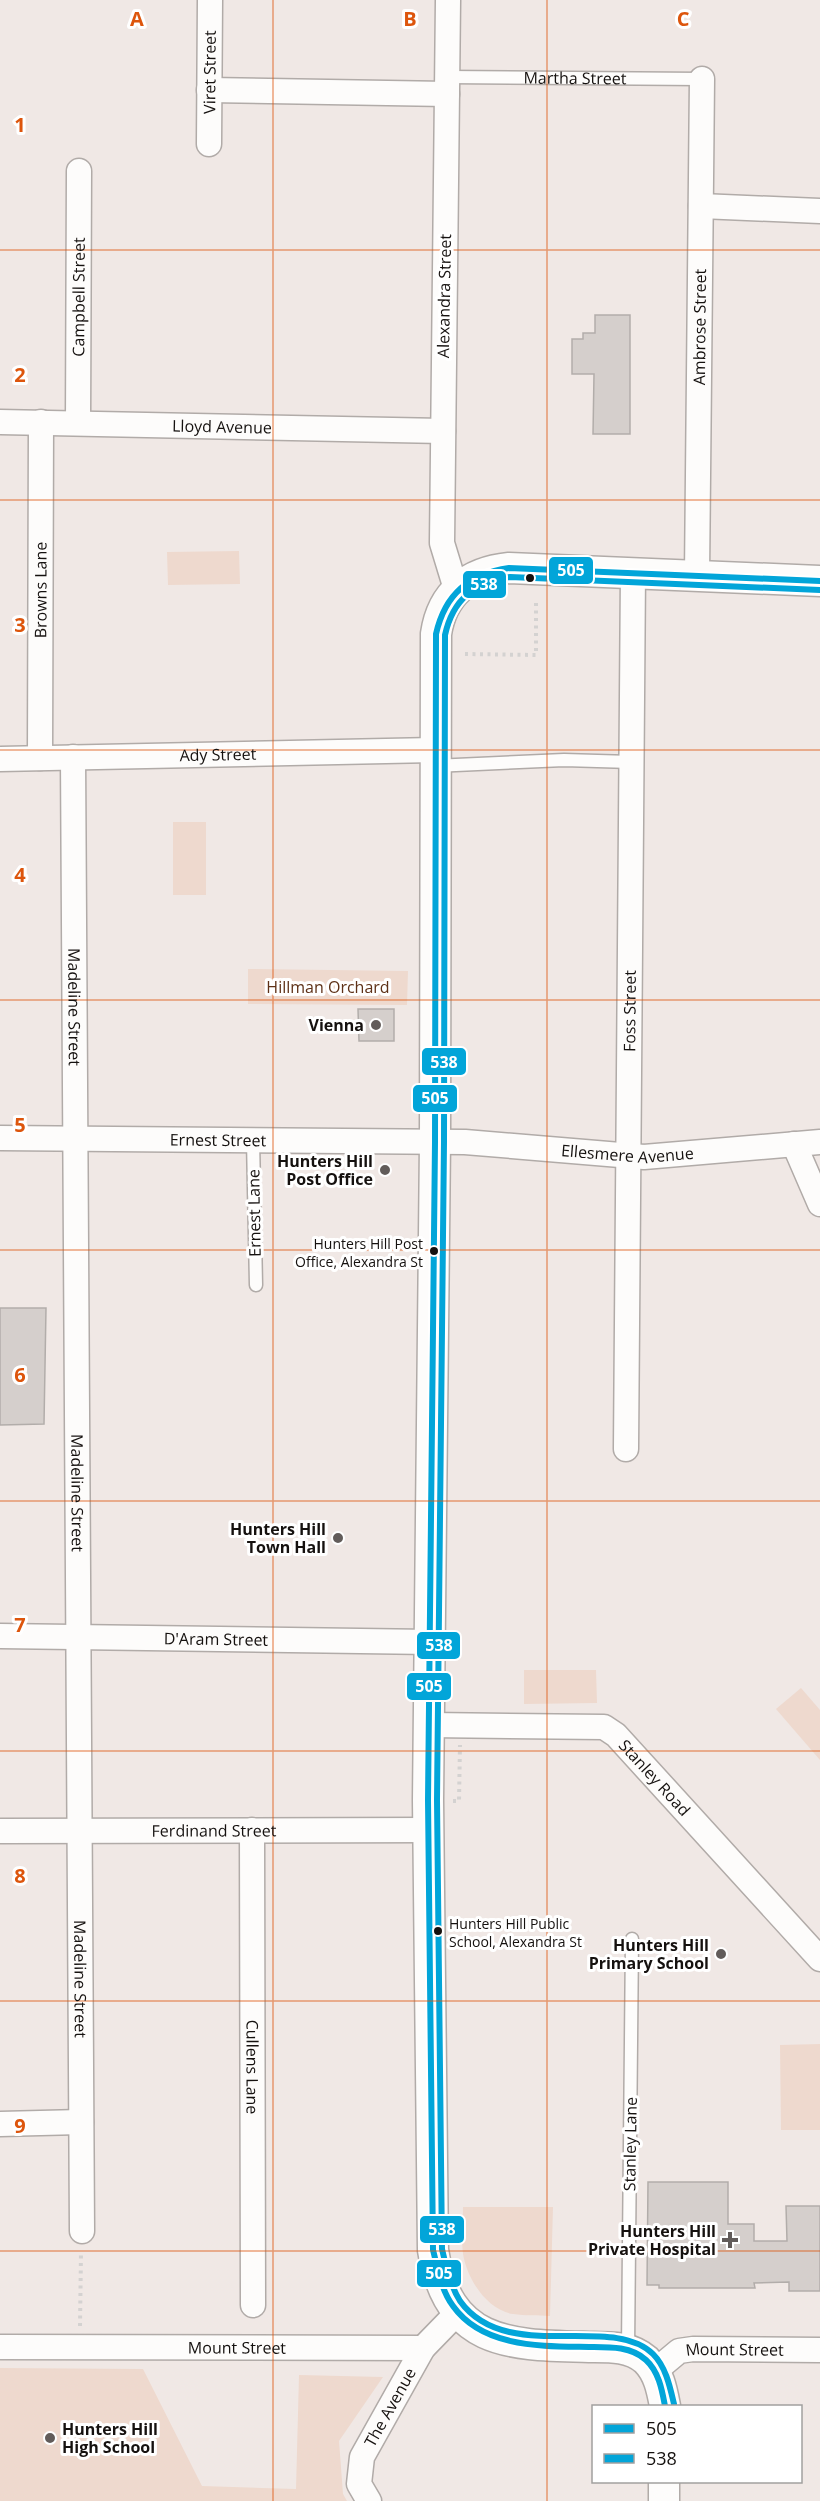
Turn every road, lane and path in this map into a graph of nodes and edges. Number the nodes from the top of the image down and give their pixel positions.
1 (210, 0) edge
2 (448, 0) edge
3 (702, 79) joint
4 (447, 86) junction
5 (209, 90) junction
6 (209, 144) dead end
7 (79, 171) dead end
8 (700, 206) junction
9 (820, 211) edge
10 (0, 422) edge
11 (41, 422) junction
12 (78, 423) junction
13 (443, 431) junction
14 (633, 572) junction
15 (697, 575) junction
16 (820, 581) edge
17 (456, 589) junction
18 (536, 601) dead end
19 (465, 654) dead end
20 (73, 757) junction
21 (40, 758) junction
22 (434, 758) junction
23 (0, 759) edge
24 (631, 762) junction
25 (0, 1138) edge
26 (75, 1138) junction
27 (253, 1140) junction
28 (435, 1142) junction
29 (820, 1142) edge
30 (794, 1144) junction
31 (627, 1155) junction
32 (820, 1204) edge
33 (256, 1286) dead end
34 (626, 1449) dead end
35 (0, 1636) edge
36 (78, 1637) junction
37 (431, 1642) junction
38 (430, 1725) junction
39 (460, 1739) dead end
40 (446, 1801) dead end
41 (252, 1830) junction
42 (429, 1830) junction
43 (0, 1831) edge
44 (80, 1831) junction
45 (632, 1939) dead end
46 (820, 1959) edge
47 (81, 2122) junction
48 (0, 2124) edge
49 (82, 2231) joint
50 (254, 2305) dead end
51 (458, 2312) junction
52 (0, 2347) edge
53 (79, 2347) junction
54 (423, 2348) junction
55 (628, 2350) junction
56 (820, 2350) edge
57 (655, 2371) junction
58 (664, 2405) edge
59 (664, 2483) edge
60 (369, 2501) edge
61 (664, 2501) edge

1 - 5 street, Viret Street
2 - 4 street, Alexandra Street
3 - 4 lane, Martha Street
3 - 8 street, Ambrose Street
4 - 5 street, Martha Street
4 - 13 street, Alexandra Street
5 - 6 street, Viret Street
7 - 12 street, Campbell Street
8 - 9 street
8 - 15 street, Ambrose Street
10 - 11 street, Lloyd Avenue
11 - 12 street, Lloyd Avenue
11 - 21 street, Browns Lane
12 - 13 street, Lloyd Avenue
13 - 17 street, Alexandra Street
14 - 15 street
14 - 17 street
14 - 24 street, Foss Street
15 - 16 street
17 - 22 street
18 - 19 path
20 - 21 street, Ady Street
20 - 22 street, Ady Street
20 - 26 street, Madeline Street
21 - 23 street, Ady Street
22 - 24 lane
22 - 28 street
24 - 31 street, Foss Street
25 - 26 street, Ernest Street
26 - 27 street, Ernest Street
26 - 36 street, Madeline Street
27 - 28 street, Ernest Street
27 - 33 lane, Ernest Lane
28 - 31 street, Ellesmere Avenue
28 - 37 street
29 - 30 street, Ellesmere Avenue
30 - 31 street, Ellesmere Avenue
30 - 32 street
31 - 34 street, Foss Street
35 - 36 street, D'Aram Street
36 - 37 street, D'Aram Street
36 - 44 street, Madeline Street
37 - 38 street
38 - 42 street
38 - 46 street, Stanley Road
39 - 40 path
41 - 42 street, Ferdinand Street
41 - 44 street, Ferdinand Street
41 - 50 street, Cullens Lane
42 - 51 street
43 - 44 street, Ferdinand Street
44 - 47 street, Madeline Street
45 - 55 lane, Stanley Lane
47 - 48 street
47 - 49 street, Madeline Street
49 - 53 path
51 - 54 street
51 - 55 street
52 - 53 street, Mount Street
53 - 54 street, Mount Street
54 - 60 street, The Avenue
55 - 57 street
56 - 57 street, Mount Street
57 - 58 street
59 - 61 street

